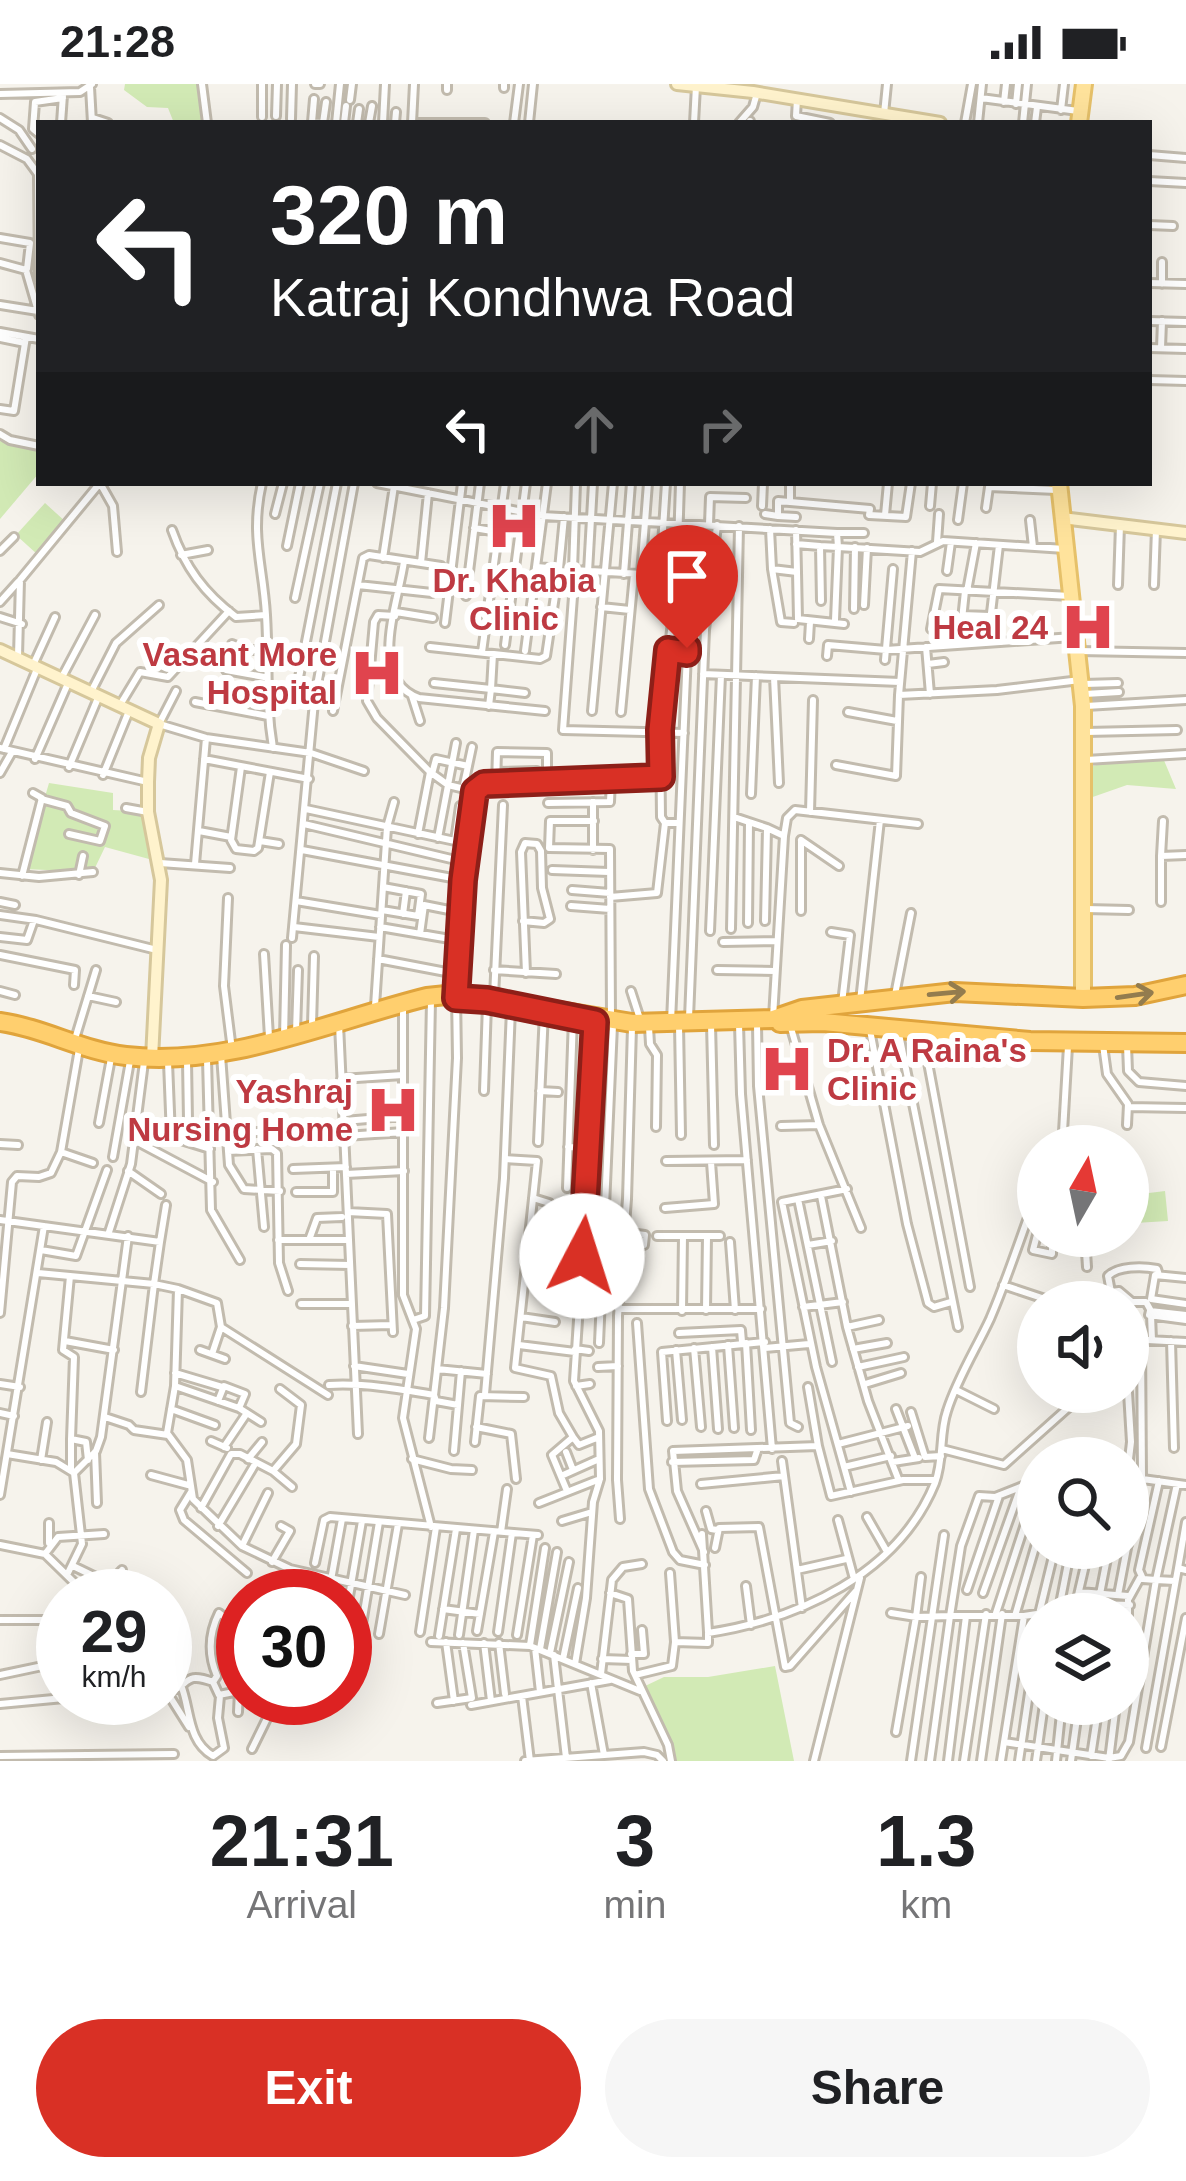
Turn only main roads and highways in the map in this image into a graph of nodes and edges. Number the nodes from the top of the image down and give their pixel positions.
1 (1084, 84) edge
2 (1080, 117) edge
3 (1059, 486) edge
4 (1186, 985) edge
5 (456, 996) junction
6 (1082, 998) junction
7 (490, 999) junction
8 (857, 1003) junction
9 (770, 1021) junction
10 (338, 1023) junction
11 (677, 1023) junction
12 (0, 1024) edge
13 (623, 1024) junction
14 (861, 1026) junction
15 (1186, 1042) edge
16 (76, 1046) junction
17 (220, 1054) junction
18 (149, 1061) junction

1 - 2 main road
3 - 6 main road
6 -> 4 highway
5 - 7 highway
5 - 10 highway
5 - 10 highway
8 -> 6 highway
7 - 13 highway
7 - 13 highway
8 - 9 highway
8 - 14 highway
9 - 11 highway
9 - 11 highway
9 - 14 highway
10 - 17 highway
10 - 17 highway
11 - 13 highway
12 - 16 highway
14 - 15 highway
16 - 18 highway
16 - 18 highway
17 - 18 highway
17 - 18 highway

